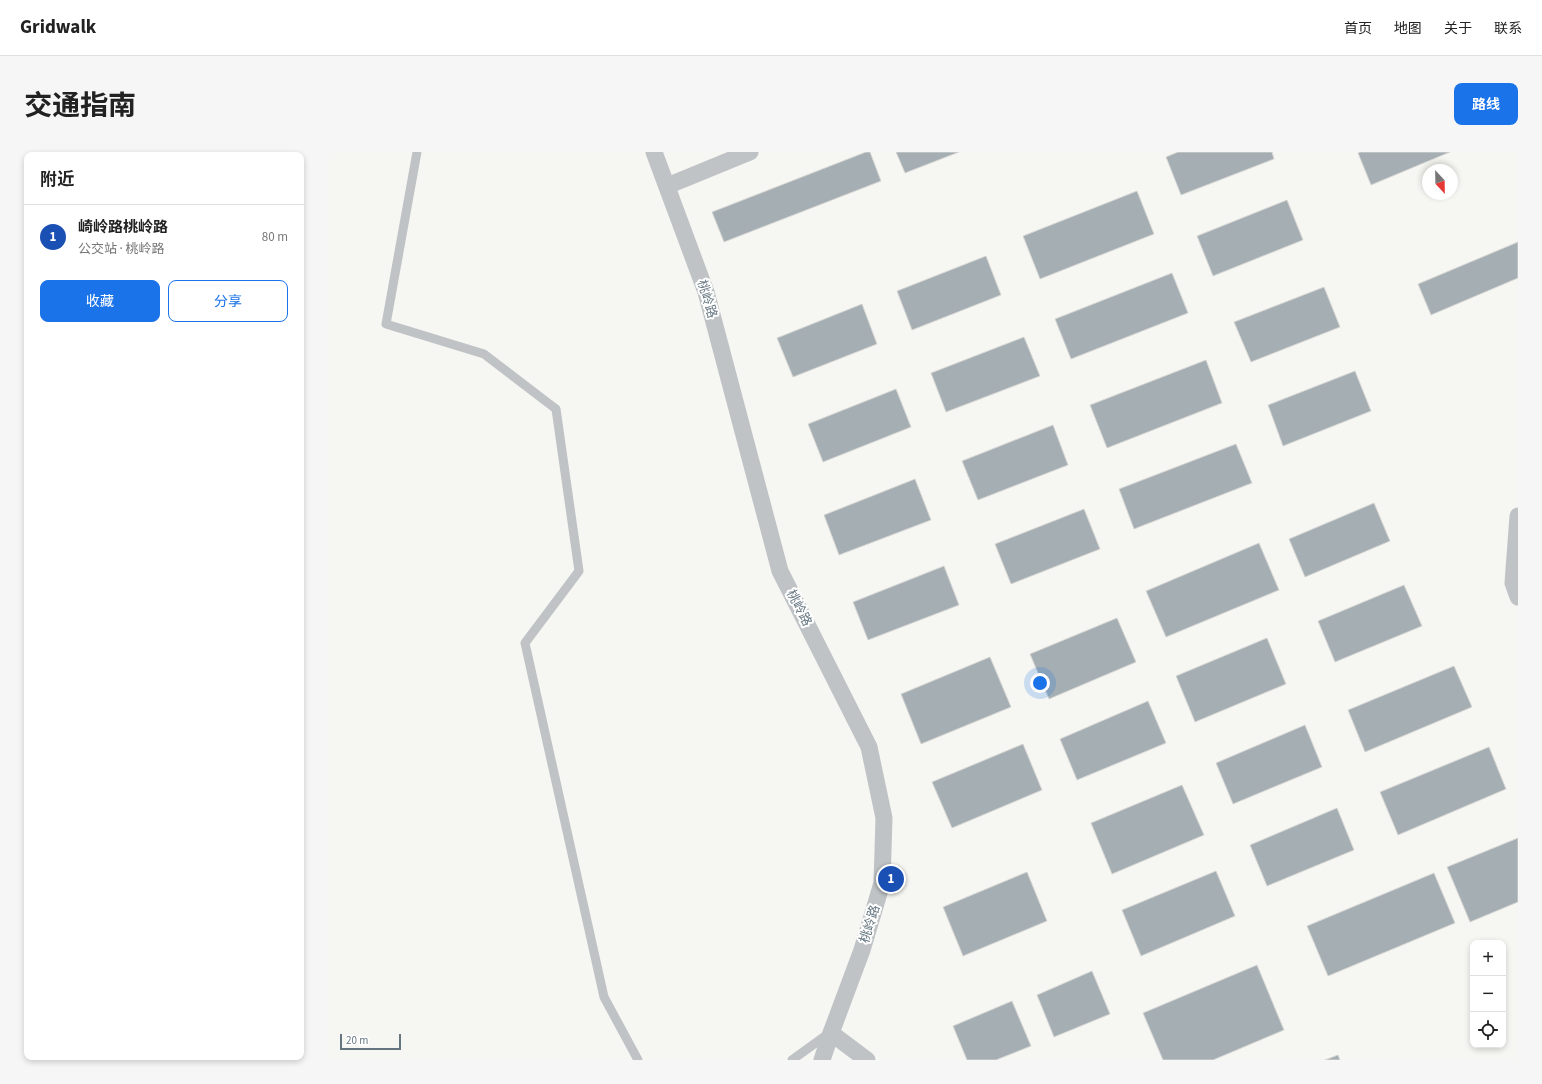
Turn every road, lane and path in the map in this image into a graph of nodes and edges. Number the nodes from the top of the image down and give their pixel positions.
1 (417, 152) edge
2 (654, 152) edge
3 (750, 152) edge
4 (666, 186) junction
5 (1518, 516) edge
6 (1518, 597) edge
7 (831, 1033) junction
8 (638, 1060) edge
9 (792, 1060) edge
10 (822, 1060) edge
11 (867, 1060) edge

1 - 8 lane
2 - 4 street, 桃岭路
3 - 4 street
4 - 7 street, 桃岭路
5 - 6 street
7 - 9 lane
7 - 10 street, 桃岭路
7 - 11 street

